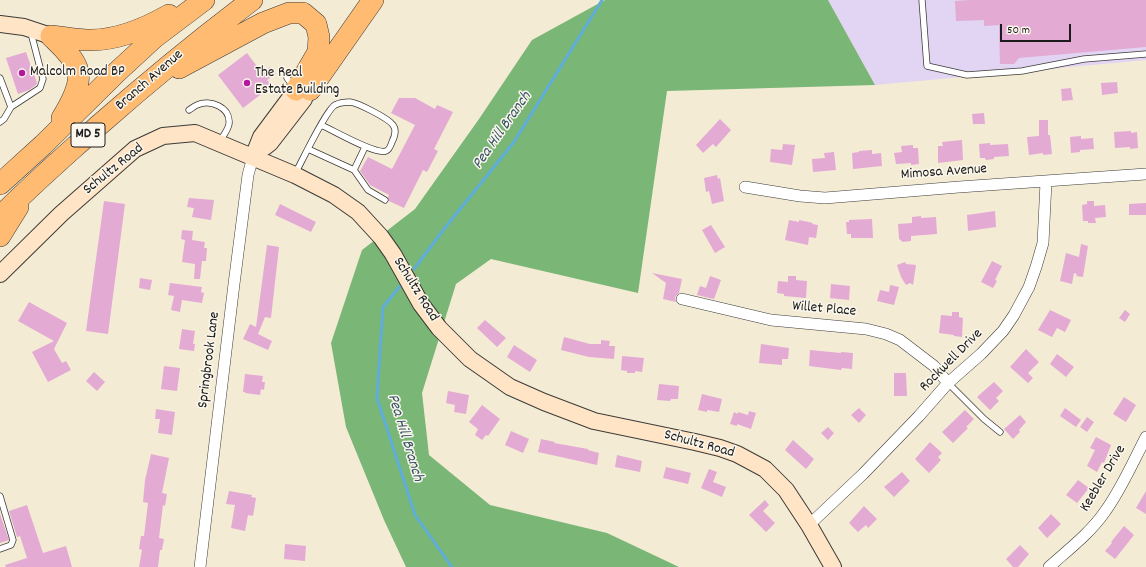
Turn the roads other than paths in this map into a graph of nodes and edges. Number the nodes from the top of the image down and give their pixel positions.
1 (194, 0) edge
2 (204, 0) edge
3 (252, 0) edge
4 (372, 0) edge
5 (922, 0) edge
6 (0, 24) edge
7 (30, 28) junction
8 (51, 36) junction
9 (1146, 54) edge
10 (0, 78) edge
11 (145, 85) junction
12 (295, 89) junction
13 (11, 107) junction
14 (189, 110) dead end
15 (0, 122) edge
16 (322, 125) junction
17 (219, 143) junction
18 (43, 145) junction
19 (365, 147) junction
20 (308, 149) junction
21 (254, 157) junction
22 (354, 170) junction
23 (1146, 174) edge
24 (295, 175) junction
25 (1046, 182) junction
26 (0, 184) edge
27 (32, 185) junction
28 (745, 188) dead end
29 (385, 200) dead end
30 (0, 217) edge
31 (0, 236) edge
32 (0, 274) edge
33 (682, 299) dead end
34 (948, 383) junction
35 (1000, 432) dead end
36 (1146, 437) edge
37 (0, 496) edge
38 (809, 526) junction
39 (0, 549) edge
40 (200, 567) edge
41 (833, 567) edge
42 (1049, 567) edge

1 - 8 highway
2 - 18 highway, Branch Avenue / MD 5
3 - 11 highway, Branch Avenue / MD 5
4 - 12 highway
5 - 9 lane
6 - 7 street
7 - 8 street
7 - 13 lane
8 - 18 highway
10 - 13 lane
11 - 12 highway
11 - 27 highway, Branch Avenue / MD 5
12 - 21 street
13 - 15 lane
14 - 17 lane
16 - 19 lane
16 - 19 lane
16 - 20 lane
17 - 21 street, Schultz Road
17 - 32 street, Schultz Road
18 - 26 highway, Branch Avenue / MD 5
19 - 22 lane
20 - 22 lane
20 - 24 lane
21 - 24 street, Schultz Road
21 - 40 street, Springbrook Lane
22 - 29 lane
23 - 25 street, Mimosa Avenue
24 - 38 street, Schultz Road
25 - 28 street, Mimosa Avenue
25 - 34 street, Rockwell Drive
27 - 30 highway, Branch Avenue / MD 5
27 - 31 highway
33 - 34 street, Willet Place
34 - 35 lane
34 - 38 street, Rockwell Drive
36 - 42 street, Keebler Drive
37 - 39 lane
38 - 41 street, Schultz Road

